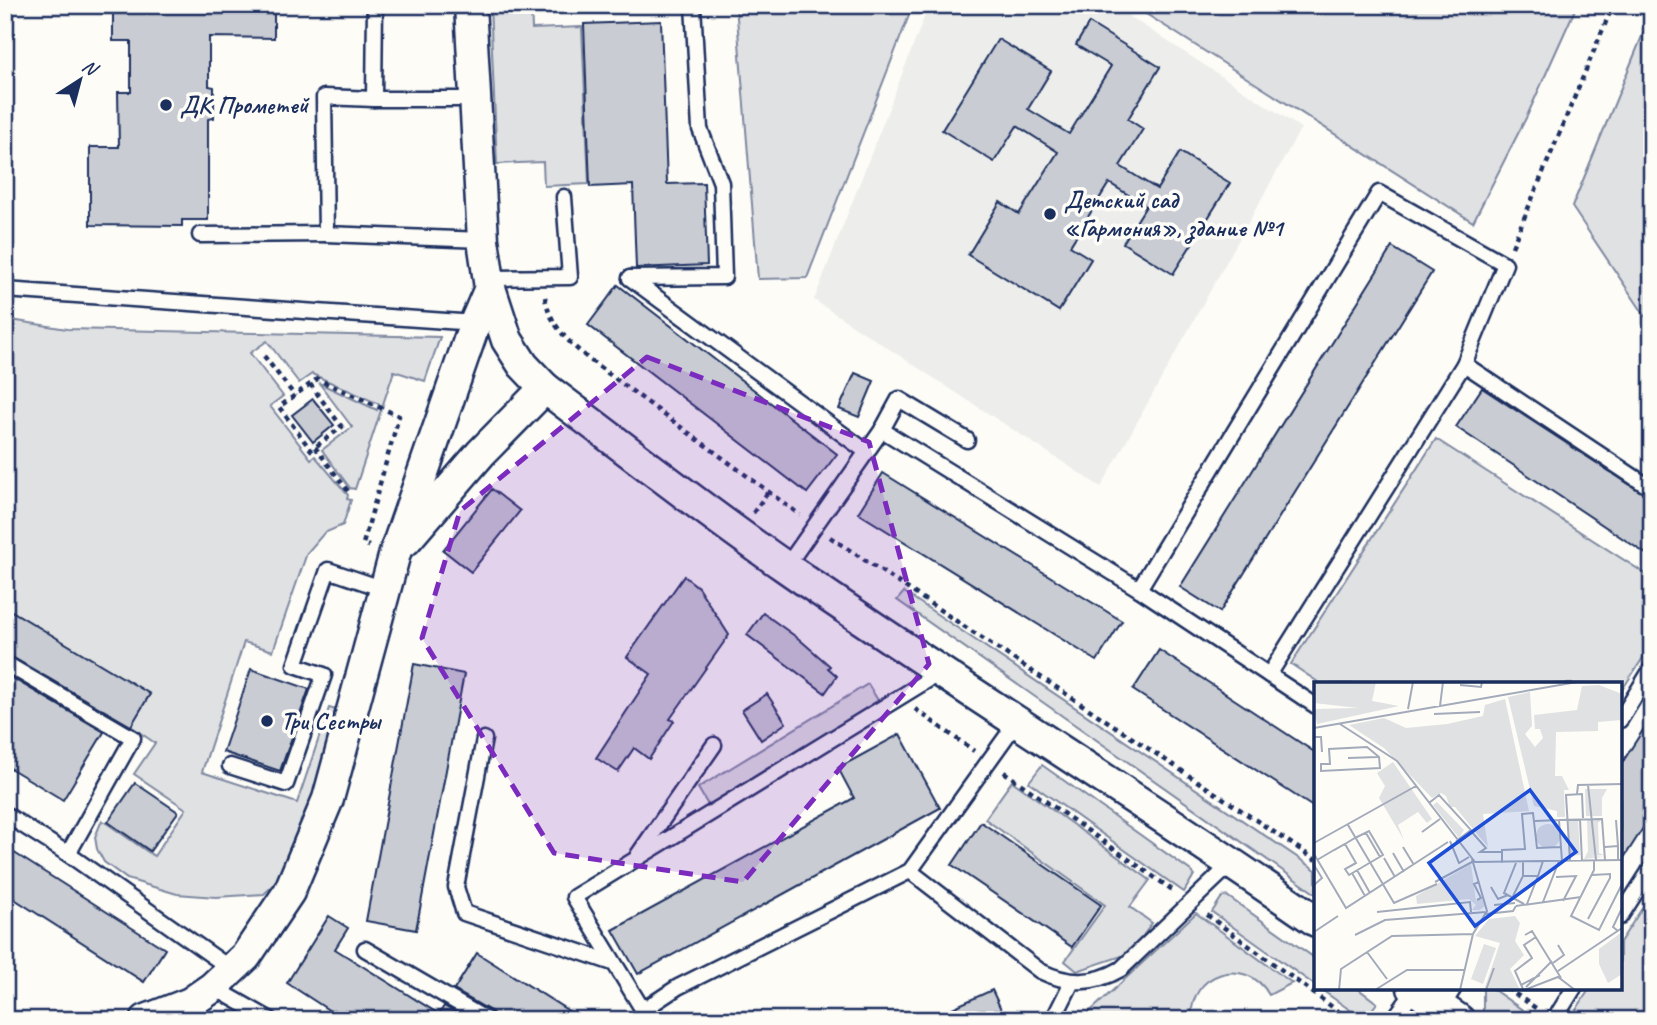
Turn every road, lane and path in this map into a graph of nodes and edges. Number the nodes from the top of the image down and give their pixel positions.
1 (375, 5) edge
2 (470, 5) edge
3 (693, 5) edge
4 (1613, 5) edge
5 (374, 99) junction
6 (475, 99) junction
7 (564, 197) dead end
8 (326, 234) junction
9 (200, 236) dead end
10 (483, 240) junction
11 (1505, 264) junction
12 (542, 277) junction
13 (490, 283) junction
14 (5, 290) edge
15 (475, 323) junction
16 (264, 356) dead end
17 (1464, 364) junction
18 (310, 384) junction
19 (545, 388) junction
20 (295, 396) junction
21 (882, 430) junction
22 (967, 440) dead end
23 (315, 447) junction
24 (867, 452) junction
25 (1652, 489) edge
26 (348, 491) dead end
27 (814, 526) junction
28 (363, 544) dead end
29 (395, 553) junction
30 (786, 567) junction
31 (384, 589) junction
32 (1139, 589) junction
33 (5, 663) edge
34 (1652, 668) edge
35 (941, 672) junction
36 (1269, 675) junction
37 (899, 698) junction
38 (1314, 705) edge
39 (1622, 717) edge
40 (1016, 723) junction
41 (484, 739) dead end
42 (714, 745) dead end
43 (988, 761) junction
44 (230, 766) dead end
45 (5, 814) edge
46 (68, 853) junction
47 (635, 859) junction
48 (1314, 859) edge
49 (1232, 863) junction
50 (1652, 867) edge
51 (911, 871) junction
52 (1191, 903) junction
53 (1622, 914) edge
54 (1314, 920) edge
55 (365, 949) dead end
56 (613, 963) junction
57 (222, 978) junction
58 (1072, 982) junction
59 (1413, 990) edge
60 (1416, 990) edge
61 (1510, 990) edge
62 (1573, 990) edge
63 (1452, 1005) edge
64 (1541, 1012) dead end
65 (646, 1015) edge
66 (146, 1020) edge
67 (271, 1020) edge
68 (487, 1020) edge
69 (1052, 1020) edge
70 (1350, 1020) edge
71 (1393, 1020) edge
72 (1554, 1020) edge

1 - 5 lane
2 - 6 street
3 - 24 lane
4 - 11 path
5 - 6 lane
5 - 8 lane
6 - 10 street
7 - 12 lane
8 - 9 lane
8 - 10 lane
10 - 13 street
11 - 17 lane
11 - 32 lane
12 - 13 lane
12 - 27 path
13 - 15 street
13 - 19 street
14 - 15 lane
15 - 29 street
16 - 20 path
17 - 25 lane
17 - 36 lane
18 - 20 path
18 - 23 path
18 - 28 path
19 - 29 street
19 - 30 street
20 - 23 path
21 - 22 lane
21 - 24 lane
21 - 32 lane
23 - 26 path
24 - 27 lane
27 - 30 lane
27 - 48 path
29 - 31 street
30 - 35 street
31 - 44 lane
31 - 57 street
32 - 36 lane
33 - 46 lane
34 - 39 lane
35 - 37 lane
35 - 40 street
36 - 38 lane
37 - 43 path
37 - 47 lane
40 - 43 lane
40 - 49 street
41 - 56 lane
42 - 47 lane
43 - 51 lane
43 - 52 path
45 - 46 lane
46 - 57 lane
47 - 56 lane
49 - 52 lane
49 - 54 street
50 - 53 lane
51 - 58 lane
51 - 65 lane
52 - 58 lane
52 - 70 path
55 - 68 lane
56 - 65 lane
57 - 66 street
57 - 67 lane
58 - 69 lane
59 - 71 lane
60 - 63 street
61 - 64 path
62 - 72 lane

